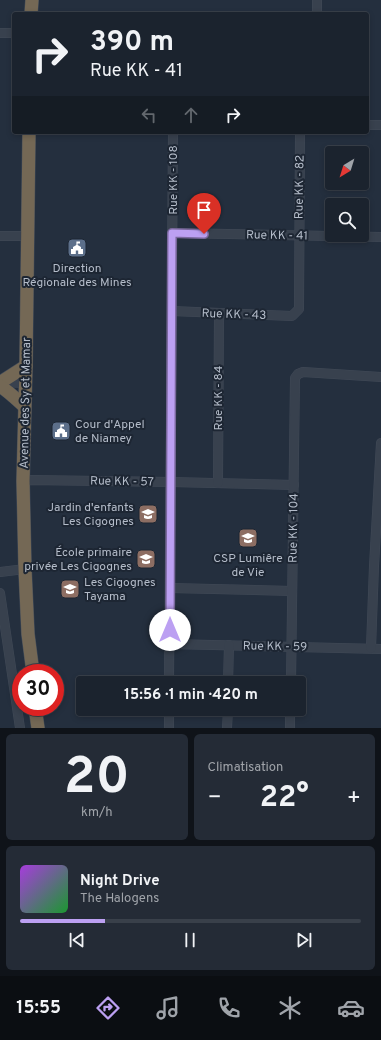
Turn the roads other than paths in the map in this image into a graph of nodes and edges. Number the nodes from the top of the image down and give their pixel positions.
1 (32, 0) edge
2 (317, 0) edge
3 (31, 12) edge
4 (317, 12) edge
5 (0, 33) edge
6 (12, 33) edge
7 (369, 124) edge
8 (381, 125) edge
9 (29, 134) edge
10 (173, 134) edge
11 (300, 134) edge
12 (172, 233) junction
13 (298, 235) junction
14 (0, 236) edge
15 (27, 236) junction
16 (381, 237) edge
17 (172, 311) junction
18 (219, 313) junction
19 (296, 313) joint
20 (26, 366) junction
21 (381, 377) edge
22 (0, 384) edge
23 (25, 385) junction
24 (24, 406) junction
25 (381, 443) edge
26 (23, 481) junction
27 (171, 482) junction
28 (218, 483) junction
29 (294, 485) junction
30 (25, 569) junction
31 (0, 572) edge
32 (170, 588) junction
33 (292, 591) junction
34 (0, 592) edge
35 (169, 644) junction
36 (229, 645) junction
37 (291, 646) junction
38 (371, 648) junction
39 (381, 649) edge
40 (31, 664) edge
41 (169, 676) edge
42 (228, 676) edge
43 (291, 676) edge
44 (36, 716) edge
45 (169, 716) edge
46 (228, 716) edge
47 (290, 716) edge
48 (20, 728) edge
49 (38, 728) edge
50 (168, 728) edge
51 (227, 728) edge
52 (290, 728) edge

1 - 3 highway
2 - 4 street
5 - 6 street
7 - 8 street
9 - 15 highway, Avenue des Sy et Mamar
10 - 12 street, Rue KK - 108
11 - 13 street, Rue KK - 82
12 - 13 street, Rue KK - 41
12 - 17 street, Rue KK - 108
13 - 16 street, Rue KK - 41
13 - 19 street, Rue KK - 82
14 - 15 street
15 - 20 highway, Avenue des Sy et Mamar
17 - 18 street, Rue KK - 43
17 - 27 street, Rue KK - 108
18 - 19 street, Rue KK - 43
18 - 28 street, Rue KK - 84
20 - 22 highway
20 - 23 highway, Avenue des Sy et Mamar
21 - 29 street, Rue KK - 104
22 - 23 street
22 - 24 highway
23 - 24 highway, Avenue des Sy et Mamar
24 - 26 highway, Avenue des Sy et Mamar
25 - 38 street
26 - 27 street, Rue KK - 57
26 - 30 highway, Avenue des Sy et Mamar
27 - 28 street, Rue KK - 57
27 - 32 street, Rue KK - 108
28 - 29 street, Rue KK - 57
29 - 33 street, Rue KK - 104
30 - 31 street
30 - 40 highway, Avenue des Sy et Mamar
32 - 33 street
32 - 35 street, Rue KK - 108
33 - 37 street, Rue KK - 104
34 - 48 street
35 - 36 street, Rue KK - 59
35 - 41 street, Rue KK - 108
36 - 37 street, Rue KK - 59
36 - 42 street
37 - 38 street, Rue KK - 59
37 - 43 street, Rue KK - 104
38 - 39 street, Rue KK - 59
44 - 49 highway
45 - 50 street
46 - 51 street
47 - 52 street

